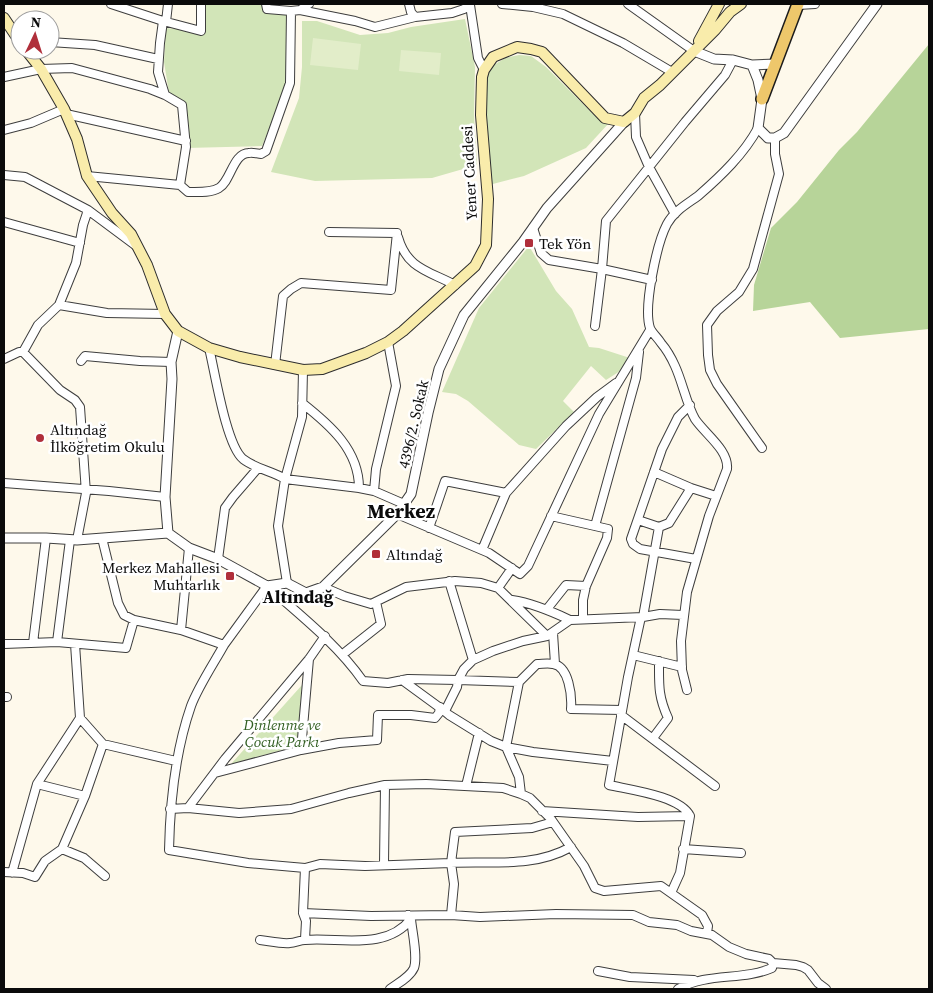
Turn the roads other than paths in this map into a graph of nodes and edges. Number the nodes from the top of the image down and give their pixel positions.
1 (111, 4) edge
2 (168, 4) edge
3 (201, 4) edge
4 (266, 4) edge
5 (309, 4) edge
6 (409, 4) edge
7 (470, 4) edge
8 (502, 4) edge
9 (628, 4) edge
10 (719, 4) edge
11 (741, 4) edge
12 (815, 4) edge
13 (877, 4) edge
14 (518, 5) edge
15 (798, 5) edge
16 (732, 8) edge
17 (291, 10) junction
18 (300, 10) junction
19 (415, 17) junction
20 (164, 22) junction
21 (60, 43) edge
22 (694, 51) junction
23 (158, 59) junction
24 (34, 60) edge
25 (733, 60) junction
26 (776, 64) junction
27 (752, 65) junction
28 (41, 69) junction
29 (484, 70) junction
30 (672, 72) junction
31 (4, 77) edge
32 (165, 95) junction
33 (762, 99) junction
34 (65, 111) junction
35 (636, 113) junction
36 (624, 122) junction
37 (758, 128) junction
38 (4, 130) edge
39 (774, 138) junction
40 (186, 141) junction
41 (649, 167) junction
42 (4, 175) edge
43 (87, 176) junction
44 (180, 185) junction
45 (88, 210) junction
46 (675, 214) junction
47 (4, 222) edge
48 (533, 228) junction
49 (329, 232) dead end
50 (397, 233) junction
51 (80, 243) junction
52 (139, 249) junction
53 (602, 269) junction
54 (652, 280) junction
55 (455, 284) junction
56 (59, 305) junction
57 (165, 314) junction
58 (595, 326) dead end
59 (650, 330) junction
60 (178, 331) junction
61 (388, 342) junction
62 (209, 348) junction
63 (639, 350) junction
64 (23, 352) junction
65 (4, 359) edge
66 (81, 361) dead end
67 (171, 362) junction
68 (275, 365) junction
69 (303, 370) junction
70 (618, 381) junction
71 (302, 402) junction
72 (690, 406) junction
73 (762, 448) dead end
74 (258, 468) junction
75 (654, 472) junction
76 (285, 479) junction
77 (4, 483) edge
78 (359, 488) junction
79 (691, 488) junction
80 (86, 490) junction
81 (374, 491) junction
82 (506, 493) junction
83 (716, 496) junction
84 (165, 497) junction
85 (404, 504) junction
86 (397, 514) junction
87 (552, 516) junction
88 (638, 520) junction
89 (596, 526) junction
90 (658, 527) junction
91 (429, 528) junction
92 (168, 533) junction
93 (4, 538) edge
94 (46, 538) junction
95 (102, 538) junction
96 (74, 540) junction
97 (189, 548) junction
98 (482, 550) junction
99 (654, 551) junction
100 (218, 559) junction
101 (696, 559) junction
102 (512, 568) junction
103 (449, 581) junction
104 (287, 583) junction
105 (266, 586) junction
106 (323, 586) junction
107 (586, 586) junction
108 (498, 588) junction
109 (512, 600) junction
110 (376, 602) junction
111 (547, 610) junction
112 (683, 615) junction
113 (642, 617) junction
114 (583, 619) junction
115 (134, 620) junction
116 (570, 620) junction
117 (181, 630) junction
118 (550, 635) junction
119 (325, 636) junction
120 (57, 642) junction
121 (33, 643) junction
122 (4, 644) edge
123 (75, 644) junction
124 (224, 645) junction
125 (343, 654) junction
126 (633, 655) junction
127 (308, 658) junction
128 (473, 660) junction
129 (659, 661) junction
130 (555, 664) junction
131 (682, 667) junction
132 (402, 680) junction
133 (458, 680) junction
134 (519, 682) junction
135 (687, 690) dead end
136 (442, 709) junction
137 (622, 712) junction
138 (80, 718) junction
139 (479, 733) junction
140 (653, 738) junction
141 (103, 744) junction
142 (506, 747) junction
143 (301, 750) junction
144 (176, 761) junction
145 (613, 762) junction
146 (215, 773) junction
147 (37, 784) junction
148 (385, 785) junction
149 (466, 786) junction
150 (715, 786) dead end
151 (521, 794) junction
152 (85, 796) junction
153 (188, 808) junction
154 (170, 809) junction
155 (542, 811) junction
156 (690, 816) junction
157 (553, 822) junction
158 (571, 847) junction
159 (62, 849) junction
160 (683, 850) junction
161 (741, 853) dead end
162 (451, 863) junction
163 (384, 864) junction
164 (305, 868) junction
165 (8, 872) edge
166 (105, 876) dead end
167 (671, 893) junction
168 (304, 913) junction
169 (451, 916) junction
170 (410, 917) junction
171 (707, 933) junction
172 (260, 940) dead end
173 (305, 940) junction
174 (773, 963) junction
175 (598, 971) dead end
176 (716, 977) junction
177 (390, 989) edge
178 (678, 989) edge
179 (826, 989) edge

1 - 20 street
2 - 20 street
3 - 20 street
4 - 17 street
5 - 18 street
6 - 19 street
7 - 19 street
7 - 29 street
8 - 14 street
9 - 22 street
10 - 22 main road
11 - 16 main road
12 - 15 street
13 - 39 street
14 - 30 street
15 - 26 main road
16 - 22 main road
17 - 18 street
17 - 44 street
18 - 19 street
20 - 23 street
21 - 23 street
22 - 25 street
22 - 30 main road
23 - 32 street
24 - 28 main road
25 - 27 street
25 - 41 street
26 - 27 street
26 - 33 main road
27 - 33 street
28 - 31 street
28 - 32 street
28 - 34 main road
29 - 36 main road
29 - 55 main road, Yener Caddesi
30 - 35 main road
32 - 40 street
33 - 37 street
34 - 38 street
34 - 40 street
34 - 43 main road
35 - 36 main road
35 - 41 street
36 - 48 street, 4396/2. Sokak
37 - 39 street
37 - 46 street
39 - 73 street
40 - 44 street
41 - 46 street
41 - 53 street
42 - 45 street
43 - 44 street
43 - 52 main road
45 - 51 street
45 - 52 street
46 - 54 street
47 - 51 street
48 - 53 street
48 - 85 street, 4396/2. Sokak
49 - 50 street
50 - 55 street
50 - 68 street
51 - 56 street
52 - 57 main road
53 - 54 street
53 - 58 street
54 - 59 street
55 - 61 main road, Yener Caddesi
56 - 57 street
56 - 64 street
57 - 60 main road
59 - 63 street
59 - 72 street
60 - 62 main road, Yener Caddesi
60 - 67 street
61 - 69 main road, Yener Caddesi
61 - 81 street
62 - 68 main road, Yener Caddesi
62 - 74 street
63 - 70 street
63 - 89 street
64 - 65 street
64 - 80 street
66 - 67 street
67 - 84 street
68 - 69 main road, Yener Caddesi
69 - 71 street
70 - 82 street
70 - 87 street
71 - 76 street
71 - 78 street
72 - 75 street
72 - 83 street
74 - 76 street
74 - 100 street
75 - 79 street
75 - 88 street
76 - 78 street
76 - 104 street
77 - 80 street
78 - 81 street
79 - 83 street
79 - 90 street
80 - 84 street
80 - 96 street
81 - 85 street
82 - 91 street
82 - 98 street
83 - 101 street
84 - 92 street
85 - 86 street, 4396/2. Sokak
86 - 91 street
86 - 106 street, 4396/2. Sokak
87 - 89 street
87 - 102 street
88 - 90 street
88 - 99 street
89 - 107 street
90 - 99 street
91 - 98 street
92 - 95 street
92 - 97 street
93 - 94 street
94 - 96 street
94 - 121 street
95 - 96 street
95 - 115 street
96 - 120 street
97 - 100 street
97 - 117 street
98 - 102 street
99 - 101 street
99 - 113 street
100 - 105 street
101 - 112 street
102 - 108 street
103 - 108 street
103 - 110 street
103 - 128 street
104 - 105 street
104 - 106 street
105 - 119 street
105 - 124 street
106 - 110 street
107 - 111 street
107 - 114 street
108 - 109 street
109 - 111 street
109 - 118 street
110 - 125 street
111 - 116 street
112 - 113 street
112 - 131 street
113 - 114 street
113 - 126 street
114 - 116 street
115 - 117 street
115 - 123 street
116 - 118 street
117 - 124 street
118 - 128 street
118 - 130 street
119 - 125 street
119 - 127 street
120 - 121 street
120 - 123 street
121 - 122 street
123 - 138 street
124 - 144 street
125 - 132 street
126 - 129 street
126 - 137 street
127 - 143 street
127 - 146 street
128 - 133 street
129 - 131 street
129 - 140 street
130 - 134 street
130 - 137 street
131 - 135 street
132 - 133 street
132 - 136 street
133 - 134 street
133 - 136 street
134 - 142 street
136 - 139 street
136 - 143 street
137 - 140 street
137 - 145 street
138 - 141 street
138 - 147 street
139 - 142 street
139 - 149 street
140 - 150 street
141 - 144 street
141 - 152 street
142 - 145 street
142 - 151 street
143 - 146 street
144 - 154 street
145 - 156 street
146 - 153 street
147 - 152 street
147 - 165 street
148 - 149 street
148 - 153 street
148 - 163 street
149 - 151 street
151 - 155 street
152 - 159 street
153 - 154 street
154 - 164 street
155 - 156 street
155 - 157 street
156 - 160 street
157 - 158 street
157 - 162 street
158 - 162 street
158 - 167 street
159 - 165 street
159 - 166 street
160 - 161 street
160 - 167 street
162 - 163 street
162 - 169 street
163 - 164 street
164 - 168 street
167 - 171 street
168 - 170 street
168 - 173 street
169 - 170 street
169 - 171 street
170 - 173 street
170 - 177 street
171 - 174 street
172 - 173 street
174 - 176 street
174 - 179 street
175 - 176 street
176 - 178 street

